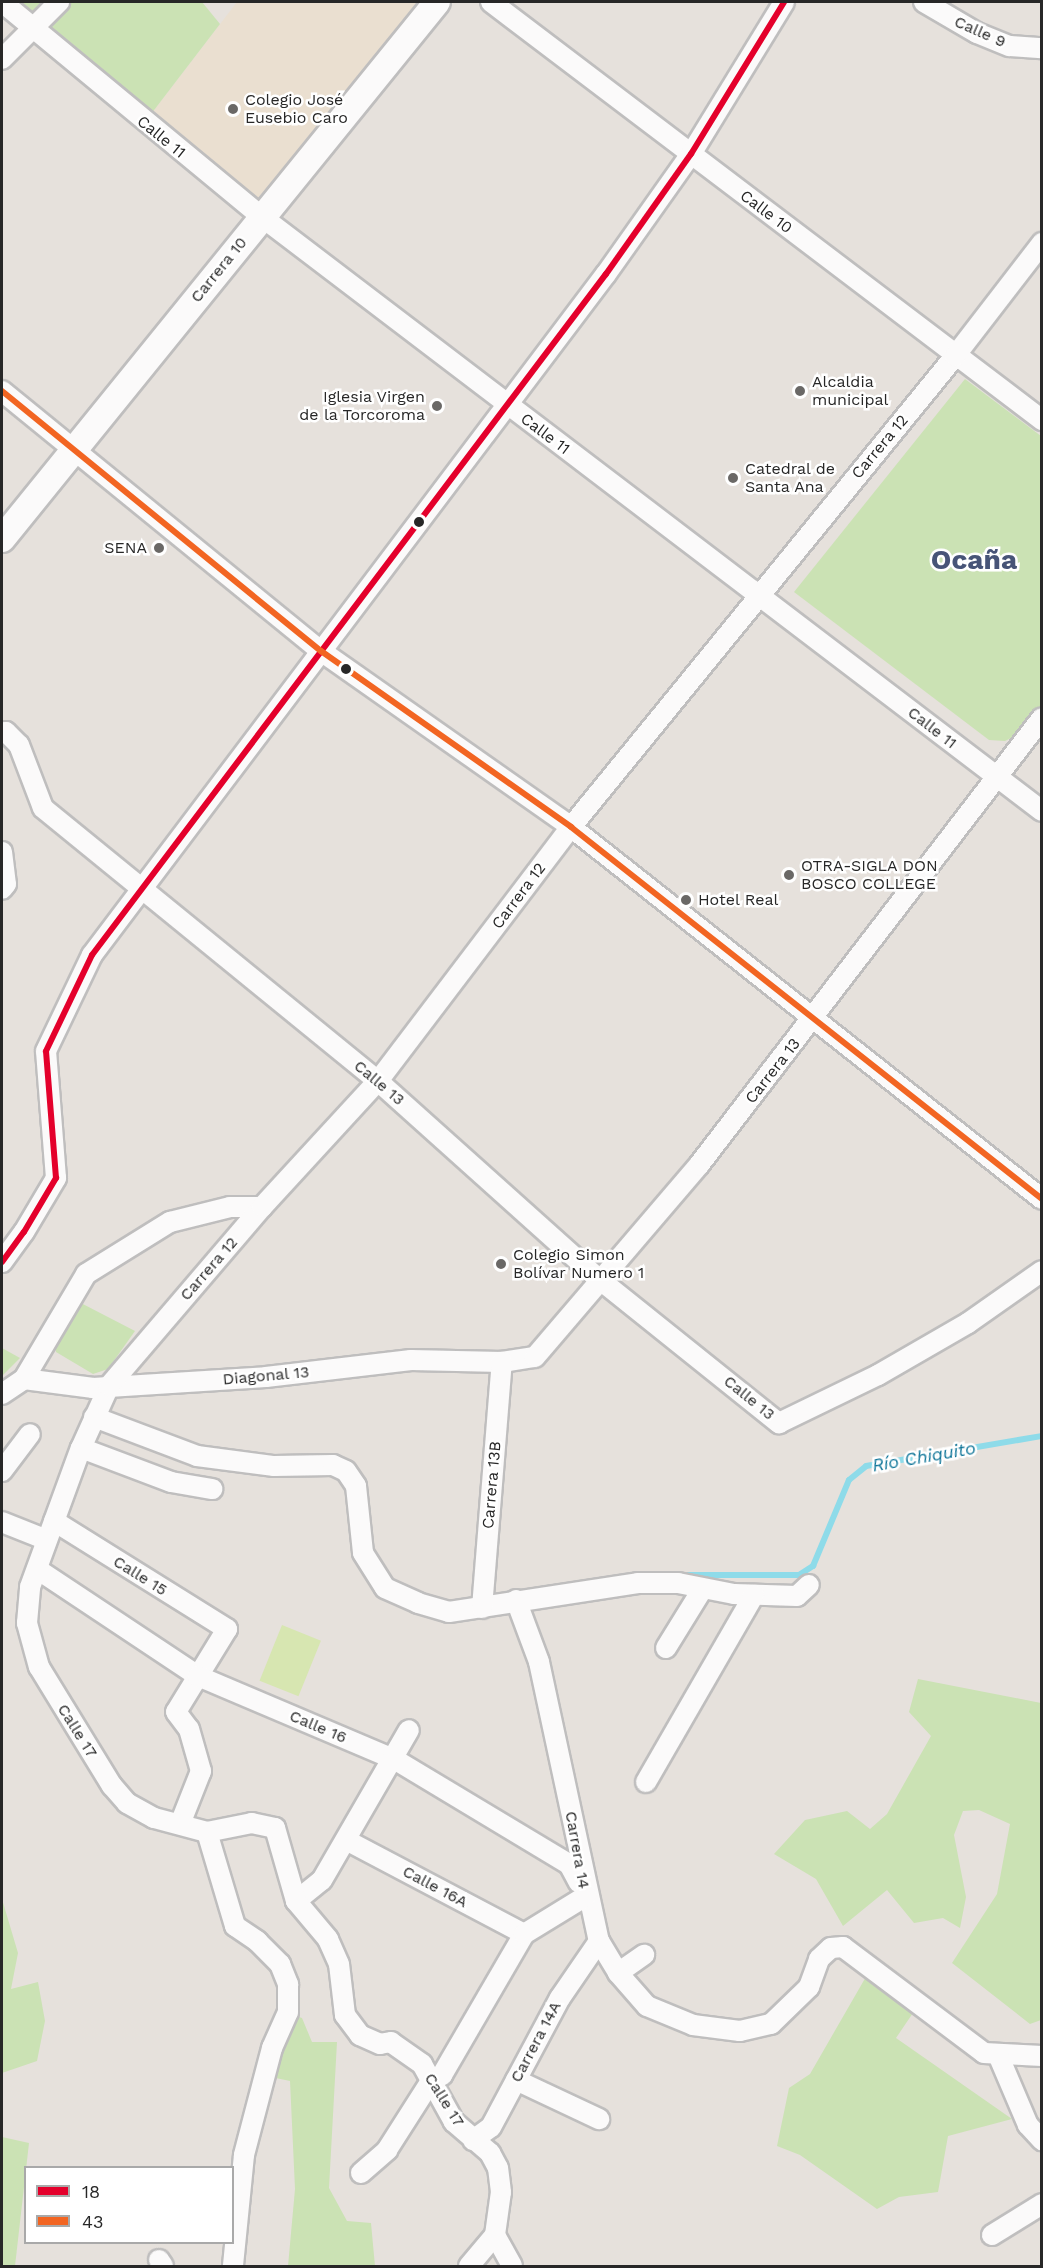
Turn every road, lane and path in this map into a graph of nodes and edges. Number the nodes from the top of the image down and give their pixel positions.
1 (2, 2) edge
2 (59, 2) edge
3 (437, 2) edge
4 (491, 2) edge
5 (784, 2) edge
6 (924, 2) edge
7 (33, 27) junction
8 (1041, 48) edge
9 (2, 59) edge
10 (691, 154) junction
11 (262, 218) junction
12 (1041, 243) edge
13 (955, 356) junction
14 (2, 391) edge
15 (506, 405) junction
16 (1041, 420) edge
17 (71, 451) junction
18 (2, 539) edge
19 (759, 593) junction
20 (321, 651) junction
21 (1041, 718) edge
22 (2, 732) edge
23 (996, 778) junction
24 (1041, 811) edge
25 (572, 827) junction
26 (2, 852) edge
27 (2, 890) edge
28 (141, 890) junction
29 (815, 1018) junction
30 (378, 1081) junction
31 (1041, 1199) edge
32 (262, 1207) junction
33 (2, 1262) edge
34 (1041, 1271) edge
35 (599, 1279) junction
36 (535, 1357) joint
37 (502, 1362) junction
38 (24, 1379) junction
39 (109, 1386) junction
40 (2, 1394) edge
41 (94, 1417) junction
42 (30, 1434) dead end
43 (81, 1448) junction
44 (2, 1472) edge
45 (212, 1489) dead end
46 (54, 1521) junction
47 (2, 1522) edge
48 (47, 1540) junction
49 (37, 1569) junction
50 (809, 1585) dead end
51 (703, 1588) junction
52 (754, 1595) junction
53 (516, 1600) junction
54 (482, 1608) junction
55 (666, 1648) dead end
56 (198, 1676) junction
57 (409, 1730) dead end
58 (394, 1760) junction
59 (646, 1782) dead end
60 (180, 1824) junction
61 (207, 1832) junction
62 (346, 1840) junction
63 (586, 1896) junction
64 (296, 1901) junction
65 (524, 1934) junction
66 (599, 1941) junction
67 (644, 1955) dead end
68 (618, 1973) junction
69 (1041, 2056) edge
70 (999, 2057) junction
71 (516, 2080) junction
72 (431, 2081) junction
73 (599, 2119) dead end
74 (473, 2140) junction
75 (1041, 2140) edge
76 (361, 2173) dead end
77 (1041, 2204) edge
78 (495, 2235) junction
79 (992, 2235) dead end
80 (234, 2266) edge
81 (469, 2266) edge
82 (512, 2266) edge

1 - 7 street, Calle 11
2 - 7 street
3 - 11 street, Carrera 10
4 - 10 street, Calle 10
5 - 10 street
6 - 8 street, Calle 9
7 - 9 street
7 - 11 street, Calle 11
10 - 13 street, Calle 10
10 - 15 street
11 - 15 street, Calle 11
11 - 17 street, Carrera 10
12 - 13 street, Carrera 12
13 - 16 street, Calle 10
13 - 19 street, Carrera 12
14 - 17 street
15 - 19 street, Calle 11
15 - 20 street
17 - 18 street, Carrera 10
17 - 20 street
19 - 23 street, Calle 11
19 - 25 street, Carrera 12
20 - 25 street
20 - 28 street
21 - 23 street, Carrera 13
22 - 28 street, Calle 13
23 - 24 street, Calle 11
23 - 29 street, Carrera 13
25 - 29 street
25 - 30 street, Carrera 12
26 - 27 street
28 - 30 street, Calle 13
28 - 33 street
29 - 31 street
29 - 35 street, Carrera 13
30 - 32 street, Carrera 12
30 - 35 street, Calle 13
32 - 38 street
32 - 39 street, Carrera 12
34 - 35 street, Calle 13
35 - 36 street, Carrera 13
36 - 37 street, Diagonal 13
37 - 39 street, Diagonal 13
37 - 54 street, Carrera 13B
38 - 39 street, Diagonal 13
38 - 40 street
39 - 41 street, Carrera 12
41 - 43 street, Carrera 12
41 - 54 street
42 - 44 street
43 - 45 street
43 - 46 street, Carrera 12
46 - 48 street, Carrera 12
46 - 56 street, Calle 15
47 - 48 street
48 - 49 street, Carrera 12
49 - 56 street, Calle 16
49 - 60 street, Calle 17
50 - 52 street
51 - 52 street
51 - 53 street
51 - 55 street
52 - 59 street
53 - 54 street
53 - 63 street, Carrera 14
56 - 58 street, Calle 16
56 - 60 street
57 - 58 street
58 - 62 street
58 - 63 street, Calle 16
60 - 61 street, Calle 17
61 - 64 street, Calle 17
61 - 80 street
62 - 64 street
62 - 65 street, Calle 16A
63 - 65 street, Carrera 14
63 - 66 street
64 - 72 street, Calle 17
65 - 72 street, Carrera 14
66 - 68 street
66 - 71 street, Carrera 14A
67 - 68 street
68 - 70 street
69 - 70 street
70 - 75 street
71 - 73 street
71 - 74 street, Carrera 14A
72 - 74 street, Calle 17
72 - 76 street, Carrera 14
74 - 78 street, Calle 17
77 - 79 street
78 - 81 street
78 - 82 street

